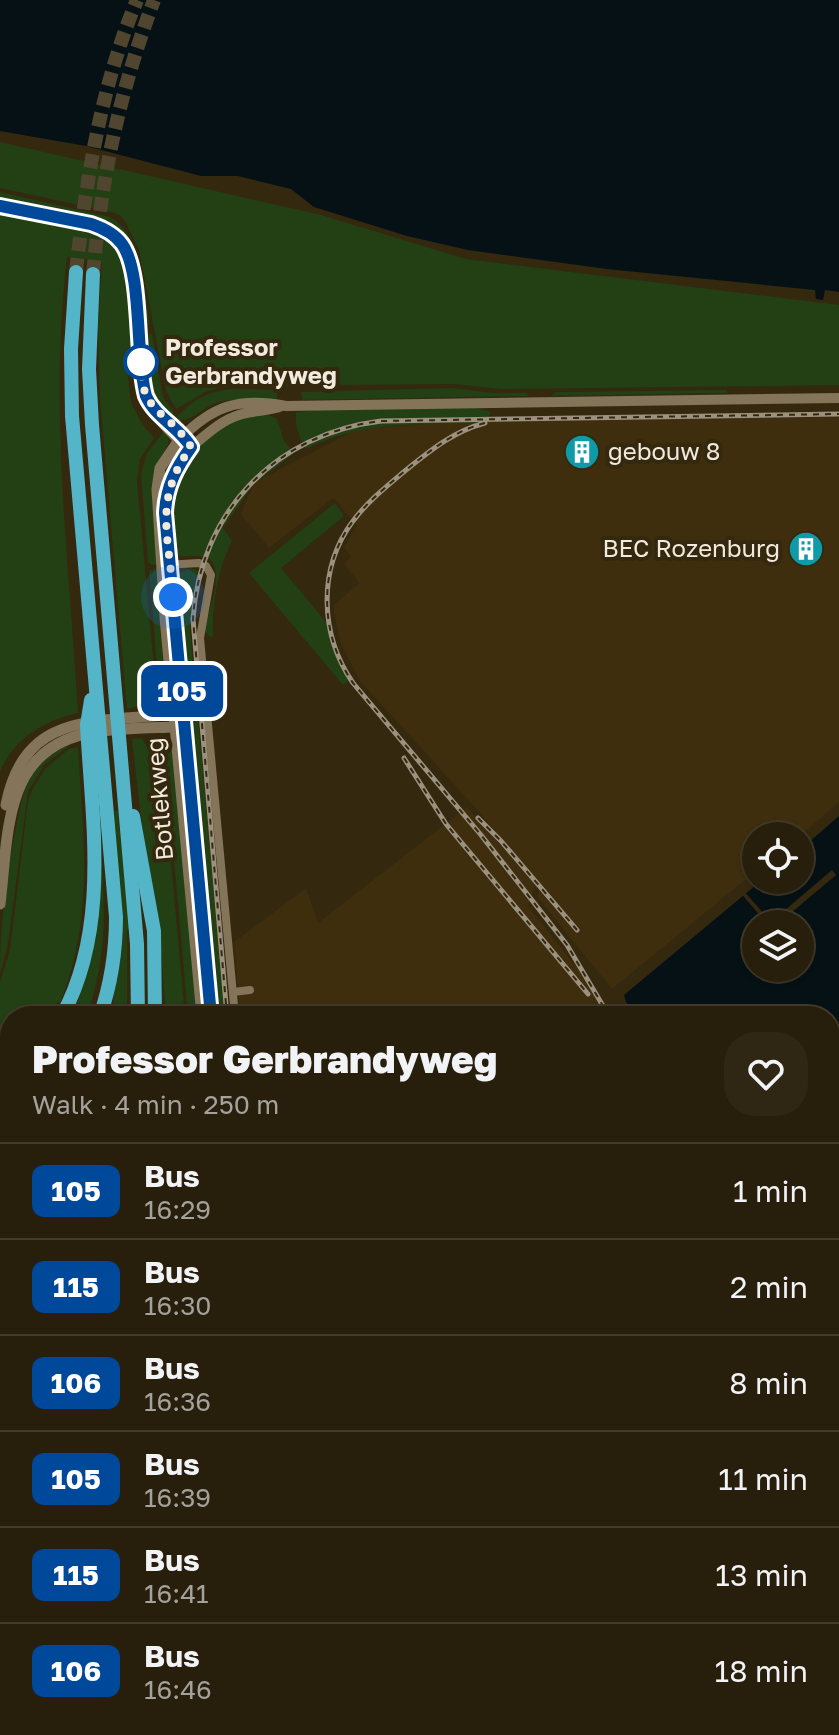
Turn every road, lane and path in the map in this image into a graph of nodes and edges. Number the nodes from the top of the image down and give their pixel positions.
1 (0, 206) edge
2 (76, 272) tunnel mouth
3 (93, 274) tunnel mouth
4 (839, 398) edge
5 (282, 406) junction
6 (181, 437) junction
7 (191, 447) junction
8 (166, 565) junction
9 (94, 672) junction
10 (178, 719) junction
11 (73, 731) junction
12 (121, 757) junction
13 (0, 854) edge
14 (0, 904) edge
15 (250, 990) dead end
16 (233, 992) junction
17 (66, 1006) edge
18 (102, 1006) edge
19 (138, 1006) edge
20 (156, 1006) edge
21 (201, 1006) edge
22 (210, 1006) edge
23 (234, 1006) edge

1 - 6 main road
2 - 9 highway
3 - 12 highway
4 - 5 street
5 - 6 street
5 - 7 street
6 - 7 main road
6 - 8 main road, Botlekweg
7 - 8 main road, Botlekweg
8 - 10 main road, Botlekweg
8 - 16 street
9 - 17 highway
9 - 18 highway
10 - 11 main road
10 - 21 main road, Botlekweg
10 - 22 main road, Botlekweg
11 - 13 main road
11 - 14 main road
12 - 19 highway
12 - 20 highway
15 - 16 street
16 - 23 street

